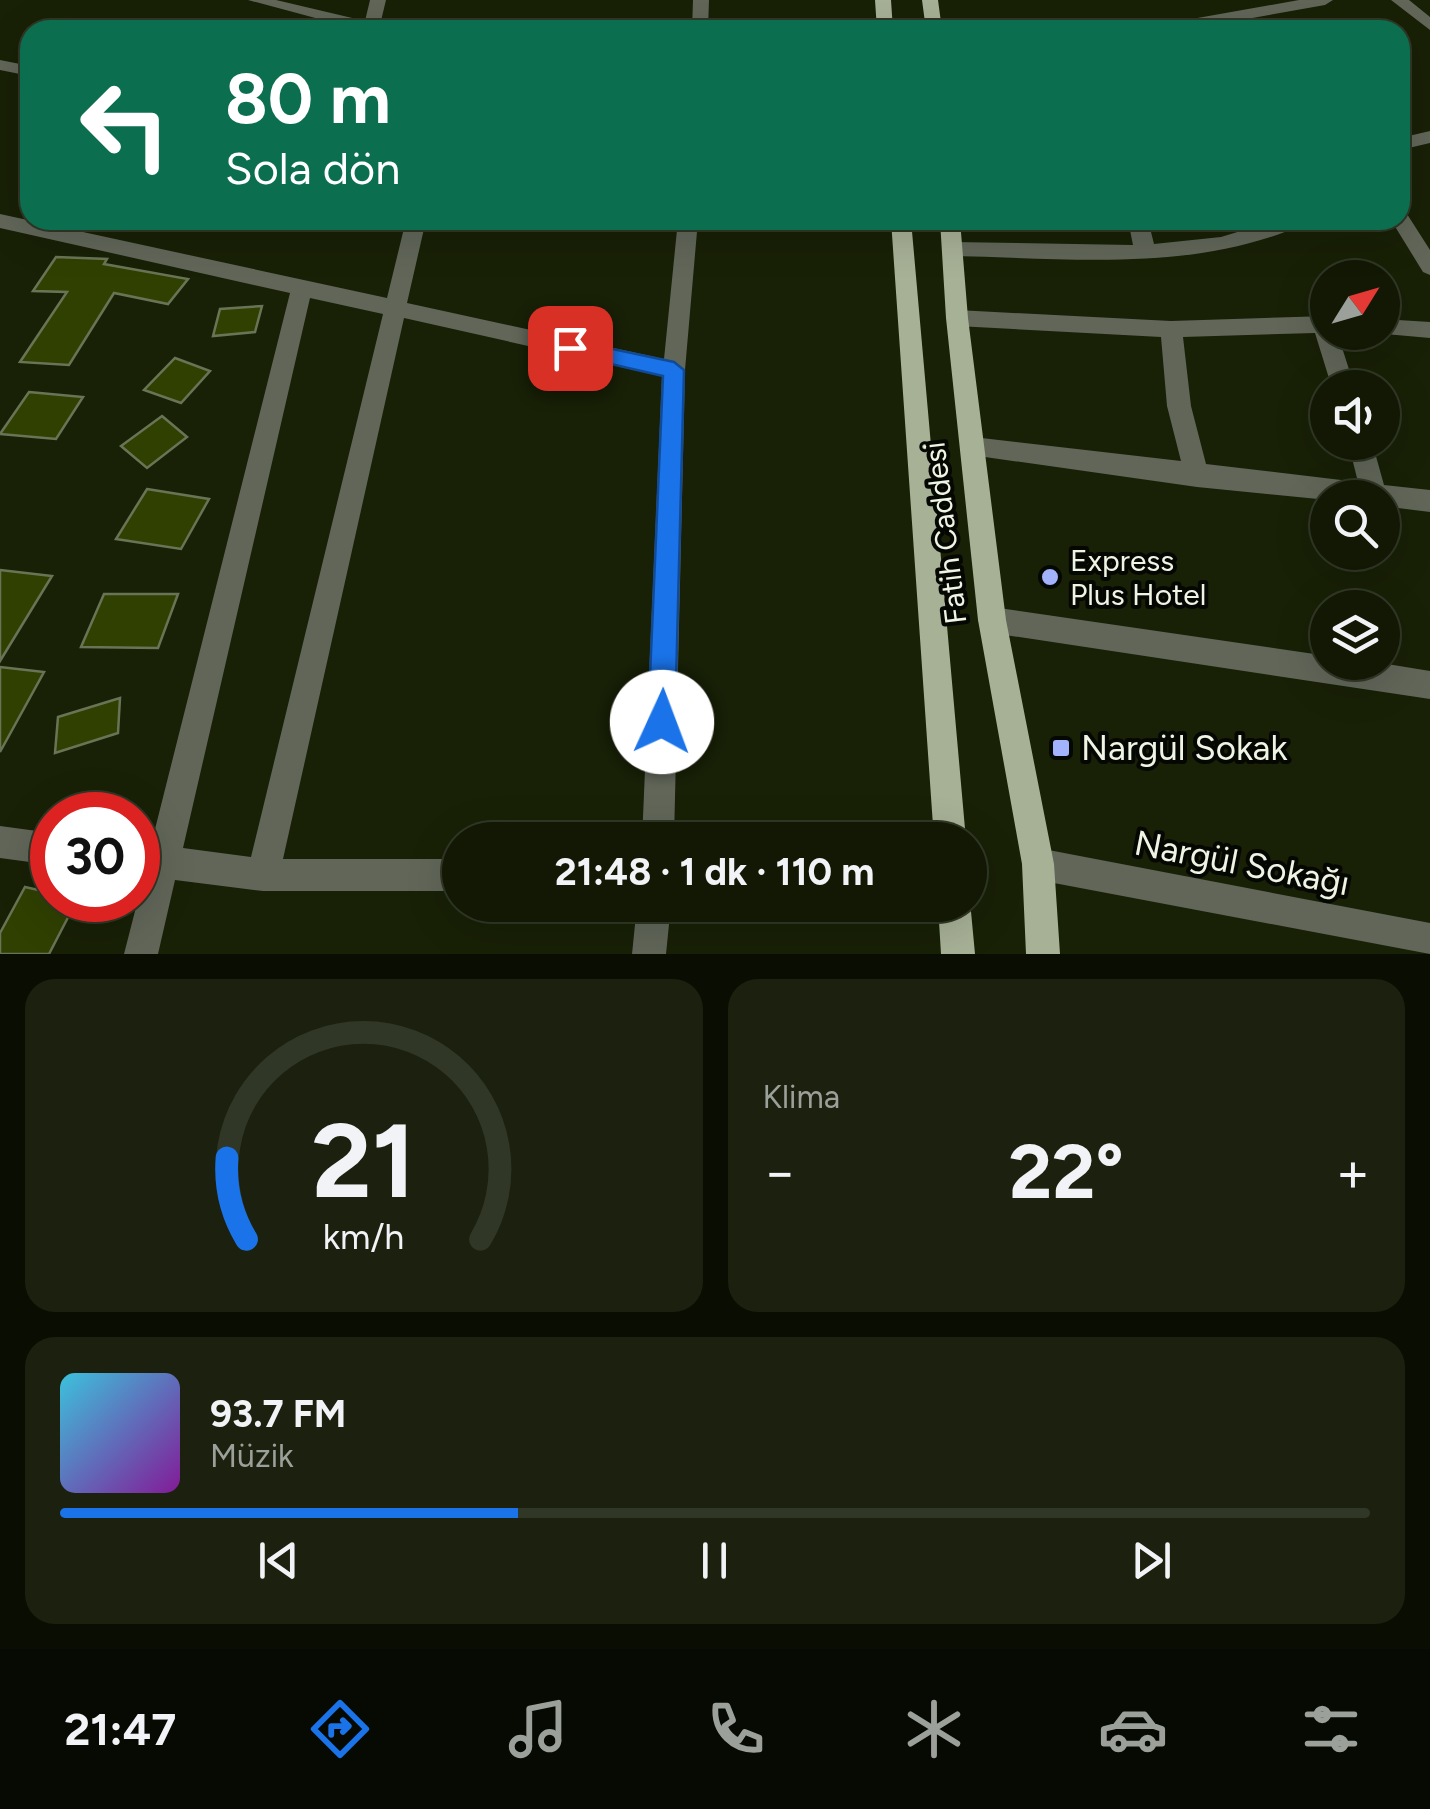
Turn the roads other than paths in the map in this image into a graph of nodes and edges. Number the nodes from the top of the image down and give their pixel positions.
1 (256, 0) edge
2 (1324, 0) edge
3 (1399, 0) edge
4 (339, 20) edge
5 (1248, 20) edge
6 (1430, 25) edge
7 (25, 230) edge
8 (414, 230) edge
9 (687, 230) edge
10 (902, 230) edge
11 (951, 230) edge
12 (1141, 230) edge
13 (1274, 230) edge
14 (1406, 230) edge
15 (952, 249) junction
16 (1146, 250) junction
17 (1430, 267) edge
18 (302, 288) junction
19 (398, 310) junction
20 (957, 318) junction
21 (1310, 324) edge
22 (1400, 328) edge
23 (1172, 329) junction
24 (1430, 330) edge
25 (674, 370) junction
26 (973, 447) junction
27 (1197, 476) junction
28 (1310, 487) edge
29 (1400, 497) edge
30 (1430, 501) edge
31 (992, 620) junction
32 (1430, 685) edge
33 (659, 822) edge
34 (949, 822) edge
35 (160, 827) edge
36 (0, 842) edge
37 (30, 846) edge
38 (160, 862) edge
39 (1038, 864) junction
40 (263, 875) junction
41 (442, 876) edge
42 (144, 922) edge
43 (652, 922) edge
44 (956, 922) edge
45 (1430, 940) edge
46 (141, 954) edge
47 (648, 954) edge
48 (958, 954) edge
49 (1043, 954) edge

1 - 4 street
2 - 5 street
3 - 6 street
7 - 18 street
8 - 19 street
9 - 25 street
10 - 34 main road, Fatih Caddesi
11 - 15 main road, Fatih Caddesi
12 - 16 street
13 - 16 street
14 - 17 street
15 - 16 street
15 - 20 main road, Fatih Caddesi
18 - 19 street
18 - 35 street
19 - 25 street
19 - 40 street
20 - 23 street
20 - 26 main road, Fatih Caddesi
21 - 23 street
22 - 24 street
23 - 27 street
25 - 33 street
26 - 27 street
26 - 31 main road, Fatih Caddesi
27 - 28 street
29 - 30 street
31 - 32 street
31 - 39 main road, Fatih Caddesi
36 - 37 street
38 - 40 street
39 - 45 street, Nargül Sokağı
39 - 49 main road, Fatih Caddesi
40 - 41 street
42 - 46 street
43 - 47 street
44 - 48 main road

